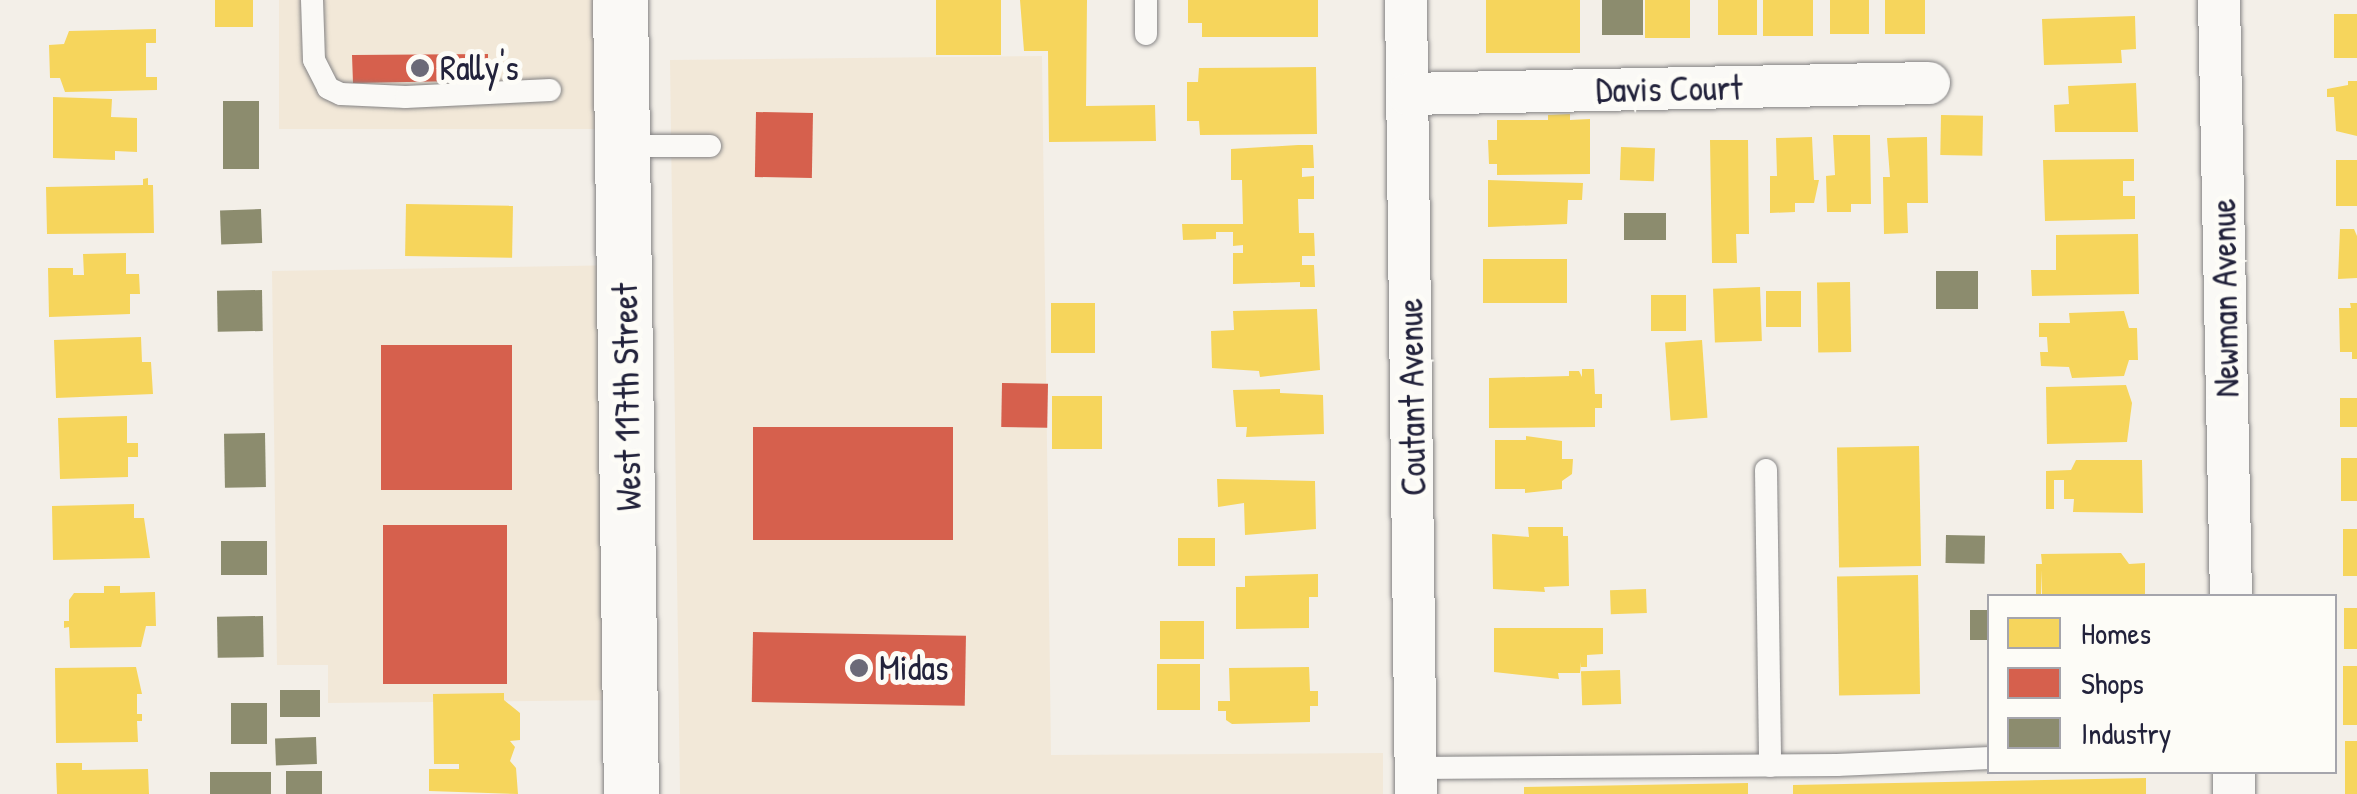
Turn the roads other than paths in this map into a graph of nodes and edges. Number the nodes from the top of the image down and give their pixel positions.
1 (312, 0) edge
2 (620, 0) edge
3 (1146, 0) edge
4 (1406, 0) edge
5 (2219, 0) edge
6 (1146, 34) dead end
7 (1929, 83) dead end
8 (550, 90) dead end
9 (1408, 94) junction
10 (622, 146) junction
11 (710, 146) dead end
12 (1766, 470) dead end
13 (2231, 594) edge
14 (1987, 758) edge
15 (1770, 766) junction
16 (1416, 781) edge
17 (631, 794) edge

1 - 8 lane
2 - 10 main road, West 117th Street
3 - 6 lane
4 - 9 street, Coutant Avenue
5 - 13 street, Newman Avenue
7 - 9 street, Davis Court
9 - 16 street, Coutant Avenue
10 - 11 lane
10 - 17 main road, West 117th Street
12 - 15 lane
14 - 15 lane
15 - 16 lane

